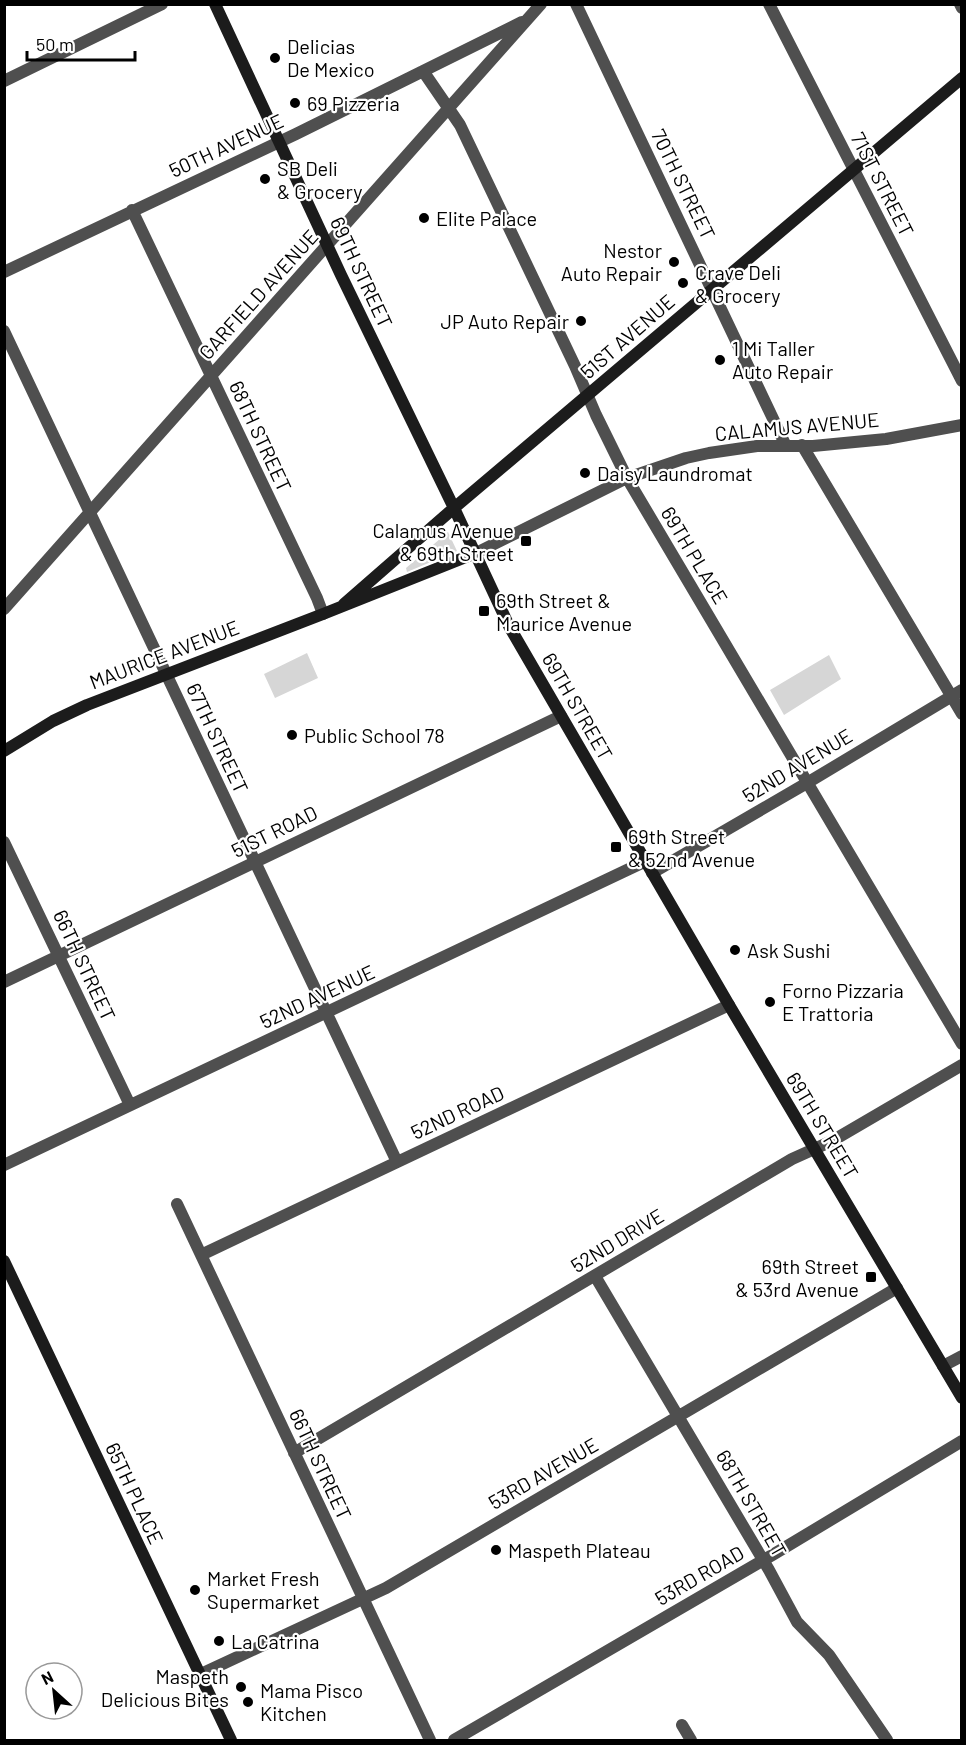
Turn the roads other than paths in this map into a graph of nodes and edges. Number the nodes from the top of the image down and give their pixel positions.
1 (162, 4) edge
2 (215, 4) edge
3 (541, 4) edge
4 (576, 4) edge
5 (769, 4) edge
6 (528, 19) junction
7 (423, 71) junction
8 (962, 78) edge
9 (4, 81) edge
10 (448, 108) junction
11 (279, 142) junction
12 (854, 169) junction
13 (132, 210) junction
14 (327, 245) junction
15 (4, 272) edge
16 (712, 289) junction
17 (4, 331) edge
18 (211, 376) junction
19 (962, 381) edge
20 (587, 396) junction
21 (962, 425) edge
22 (802, 445) junction
23 (786, 446) junction
24 (627, 478) junction
25 (454, 507) junction
26 (91, 514) junction
27 (476, 553) junction
28 (344, 604) junction
29 (4, 609) edge
30 (322, 614) junction
31 (166, 673) junction
32 (956, 693) edge
33 (962, 714) edge
34 (561, 716) junction
35 (4, 751) edge
36 (807, 783) junction
37 (4, 842) edge
38 (646, 861) junction
39 (255, 862) junction
40 (652, 873) junction
41 (59, 956) junction
42 (4, 982) edge
43 (729, 1005) junction
44 (326, 1013) junction
45 (962, 1044) edge
46 (962, 1065) edge
47 (130, 1106) junction
48 (815, 1149) junction
49 (397, 1162) junction
50 (4, 1165) edge
51 (177, 1204) dead end
52 (201, 1255) junction
53 (4, 1261) edge
54 (595, 1276) junction
55 (897, 1288) junction
56 (962, 1356) edge
57 (943, 1366) junction
58 (962, 1398) edge
59 (678, 1416) junction
60 (962, 1441) edge
61 (294, 1453) junction
62 (763, 1561) junction
63 (362, 1599) junction
64 (201, 1674) junction
65 (682, 1725) dead end
66 (231, 1740) edge
67 (430, 1740) edge
68 (454, 1740) edge
69 (691, 1740) edge
70 (887, 1740) edge

1 - 9 street
2 - 11 street, 69TH STREET
3 - 6 street, GARFIELD AVENUE
4 - 16 street, 70TH STREET
5 - 12 street, 71ST STREET
6 - 7 street, 50TH AVENUE
6 - 10 street, GARFIELD AVENUE
7 - 10 street, 69TH PLACE
7 - 11 street, 50TH AVENUE
8 - 12 street, 51ST AVENUE
10 - 14 street, GARFIELD AVENUE
10 - 20 street, 69TH PLACE
11 - 13 street, 50TH AVENUE
11 - 14 street, 69TH STREET
12 - 16 street, 51ST AVENUE
12 - 19 street, 71ST STREET
13 - 15 street, 50TH AVENUE
13 - 18 street, 68TH STREET
14 - 18 street, GARFIELD AVENUE
14 - 25 street, 69TH STREET
16 - 20 street, 51ST AVENUE
16 - 23 street, 70TH STREET
17 - 26 street, 67TH STREET
18 - 26 street, GARFIELD AVENUE
18 - 30 street, 68TH STREET
20 - 24 street, 69TH PLACE
20 - 25 street, 51ST AVENUE
21 - 22 street, CALAMUS AVENUE
22 - 23 street, CALAMUS AVENUE
22 - 32 street
23 - 24 street, CALAMUS AVENUE
24 - 27 street, CALAMUS AVENUE
24 - 36 street, 69TH PLACE
25 - 27 street, 69TH STREET
25 - 28 street, MAURICE AVENUE
26 - 29 street, GARFIELD AVENUE
26 - 31 street, 67TH STREET
27 - 28 street, MAURICE AVENUE
27 - 34 street, 69TH STREET
28 - 30 street, MAURICE AVENUE
30 - 31 street, MAURICE AVENUE
31 - 35 street, MAURICE AVENUE
31 - 39 street, 67TH STREET
32 - 33 street
32 - 36 street, 52ND AVENUE
34 - 38 street, 69TH STREET
34 - 39 street, 51ST ROAD
36 - 40 street, 52ND AVENUE
36 - 45 street, 69TH PLACE
37 - 41 street, 66TH STREET
38 - 40 street, 69TH STREET
38 - 44 street, 52ND AVENUE
39 - 41 street, 51ST ROAD
39 - 44 street, 67TH STREET
40 - 43 street, 69TH STREET
41 - 42 street, 51ST ROAD
41 - 47 street, 66TH STREET
43 - 48 street, 69TH STREET
43 - 49 street, 52ND ROAD
44 - 47 street, 52ND AVENUE
44 - 49 street, 67TH STREET
46 - 48 street, 52ND DRIVE
47 - 50 street, 52ND AVENUE
48 - 54 street, 52ND DRIVE
48 - 55 street, 69TH STREET
49 - 52 street, 52ND ROAD
51 - 52 street, 66TH STREET
52 - 61 street, 66TH STREET
53 - 64 street, 65TH PLACE
54 - 59 street, 68TH STREET
54 - 61 street, 52ND DRIVE
55 - 57 street, 69TH STREET
55 - 59 street, 53RD AVENUE
56 - 57 street
57 - 58 street, 69TH STREET
59 - 62 street, 68TH STREET
59 - 63 street, 53RD AVENUE
60 - 62 street, 53RD ROAD
61 - 63 street, 66TH STREET
62 - 68 street, 53RD ROAD
62 - 70 street, 68TH STREET
63 - 64 street, 53RD AVENUE
63 - 67 street, 66TH STREET
64 - 66 street, 65TH PLACE
65 - 69 street

